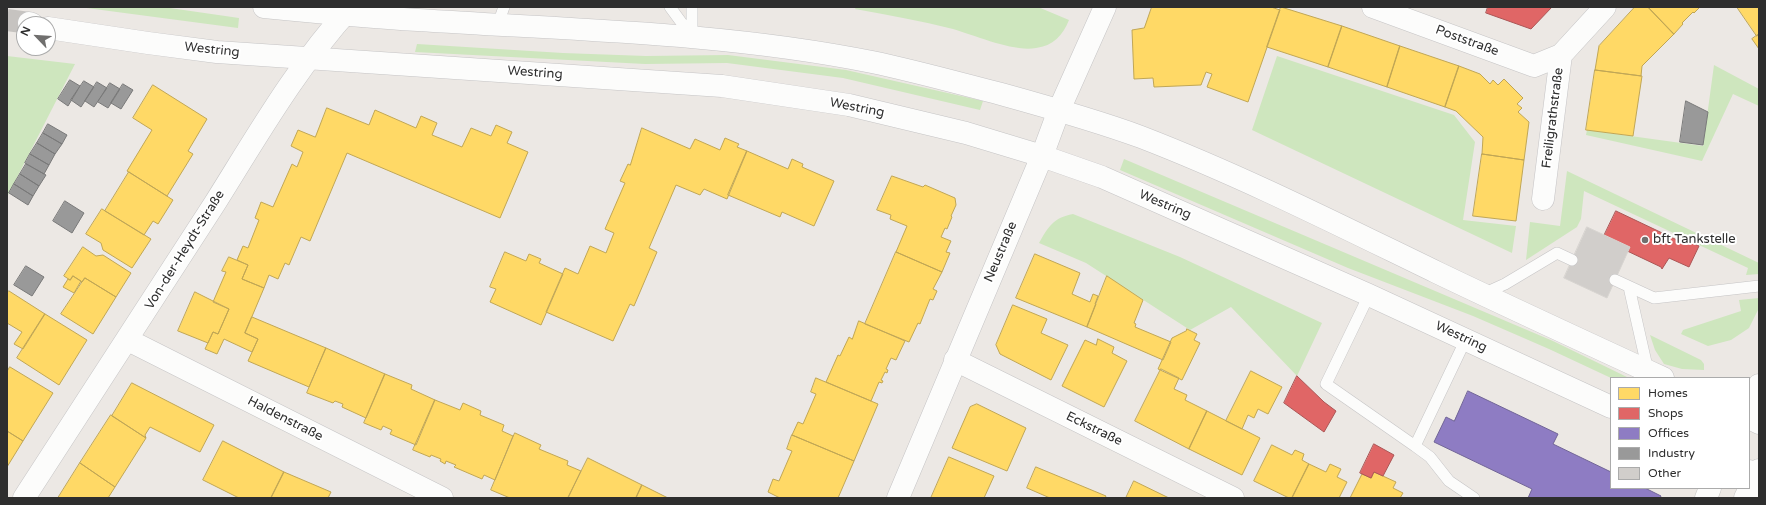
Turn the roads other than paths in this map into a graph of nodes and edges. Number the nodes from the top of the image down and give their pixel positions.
1 (264, 7) edge
2 (458, 7) edge
3 (670, 7) edge
4 (692, 7) edge
5 (1105, 7) edge
6 (1373, 7) edge
7 (1605, 7) edge
8 (291, 8) edge
9 (348, 11) edge
10 (495, 18) edge
11 (56, 28) edge
12 (692, 38) junction
13 (1561, 55) junction
14 (308, 58) junction
15 (1059, 110) junction
16 (1042, 156) junction
17 (1543, 199) dead end
18 (1572, 260) dead end
19 (1615, 280) dead end
20 (1759, 286) edge
21 (1629, 287) junction
22 (1482, 294) junction
23 (1369, 295) junction
24 (1466, 339) junction
25 (128, 340) junction
26 (956, 360) junction
27 (1655, 375) edge
28 (1759, 385) edge
29 (1750, 403) edge
30 (1610, 407) edge
31 (1750, 418) edge
32 (1759, 423) edge
33 (1415, 446) junction
34 (1756, 473) edge
35 (1750, 487) edge
36 (24, 498) edge
37 (442, 498) edge
38 (898, 498) edge
39 (1233, 498) edge
40 (1474, 498) edge

1 - 8 main road
2 - 10 main road
3 - 12 lane
4 - 12 lane
5 - 15 main road, Neustraße
6 - 13 main road, Poststraße
7 - 13 main road, Freiligrathstraße
8 - 9 main road
9 - 10 main road
9 - 14 main road, Von-der-Heydt-Straße
10 - 12 main road
11 - 14 main road, Westring
12 - 15 main road
13 - 17 main road, Freiligrathstraße
14 - 16 main road, Westring
14 - 25 main road, Von-der-Heydt-Straße
15 - 16 main road, Neustraße
15 - 22 main road
16 - 23 main road, Westring
16 - 26 main road, Neustraße
18 - 22 lane
19 - 21 lane
20 - 21 lane
21 - 27 lane
22 - 27 main road
23 - 24 main road, Westring
23 - 33 lane
24 - 30 main road, Westring
24 - 33 lane
25 - 36 main road, Von-der-Heydt-Straße
25 - 37 main road, Haldenstraße
26 - 38 main road, Neustraße
26 - 39 main road, Eckstraße
28 - 29 main road
31 - 32 main road
33 - 40 lane
34 - 35 main road

